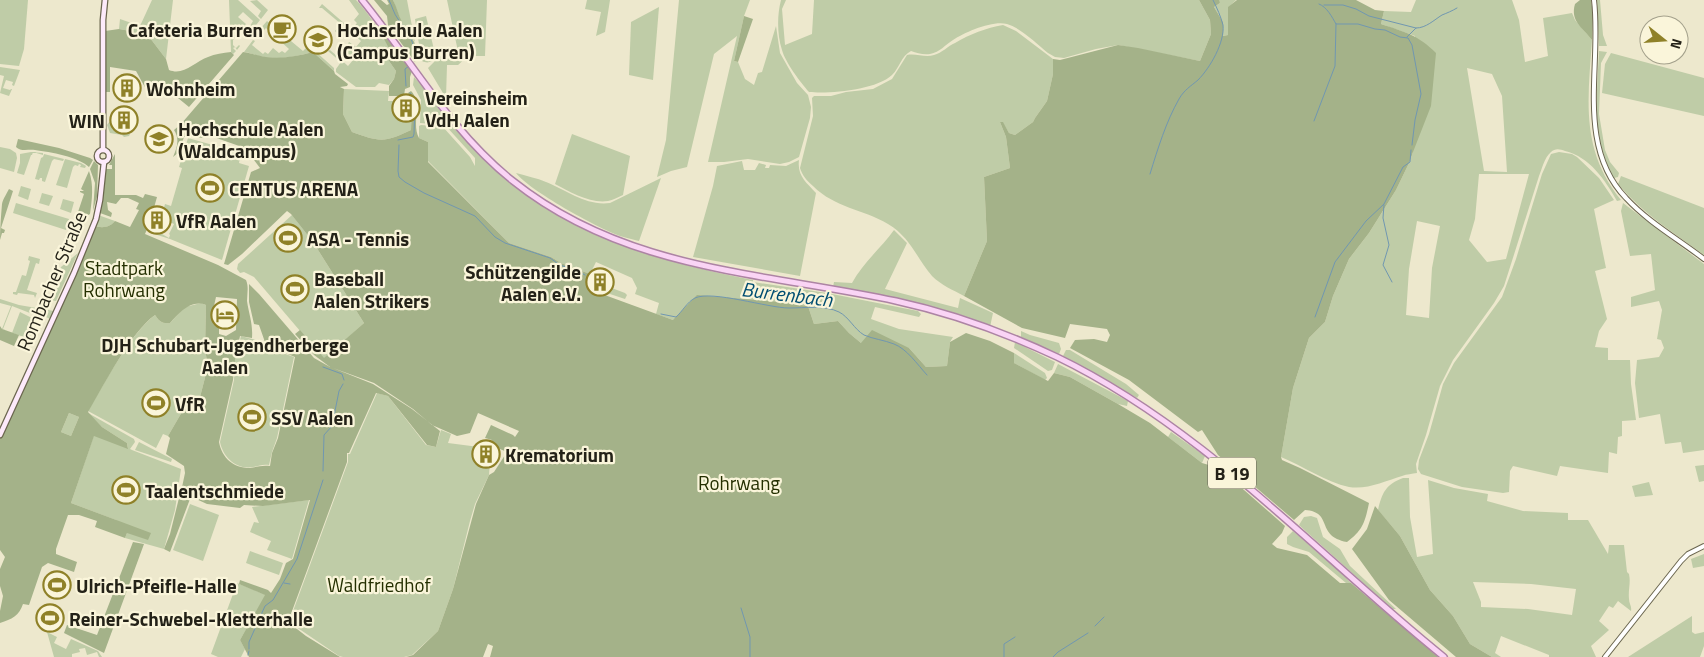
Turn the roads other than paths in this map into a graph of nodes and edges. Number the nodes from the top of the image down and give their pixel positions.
1 (105, 0) edge
2 (362, 0) edge
3 (1594, 0) edge
4 (103, 150) junction
5 (104, 162) junction
6 (1704, 260) edge
7 (0, 435) edge
8 (1704, 546) edge
9 (1444, 657) edge
10 (1605, 657) edge

1 - 4 main road, Rombacher Straße
2 - 9 main road, B 19
3 - 6 street
4 - 5 main road, Rombacher Straße
4 - 5 main road, Rombacher Straße
5 - 7 main road, Rombacher Straße
8 - 10 street

